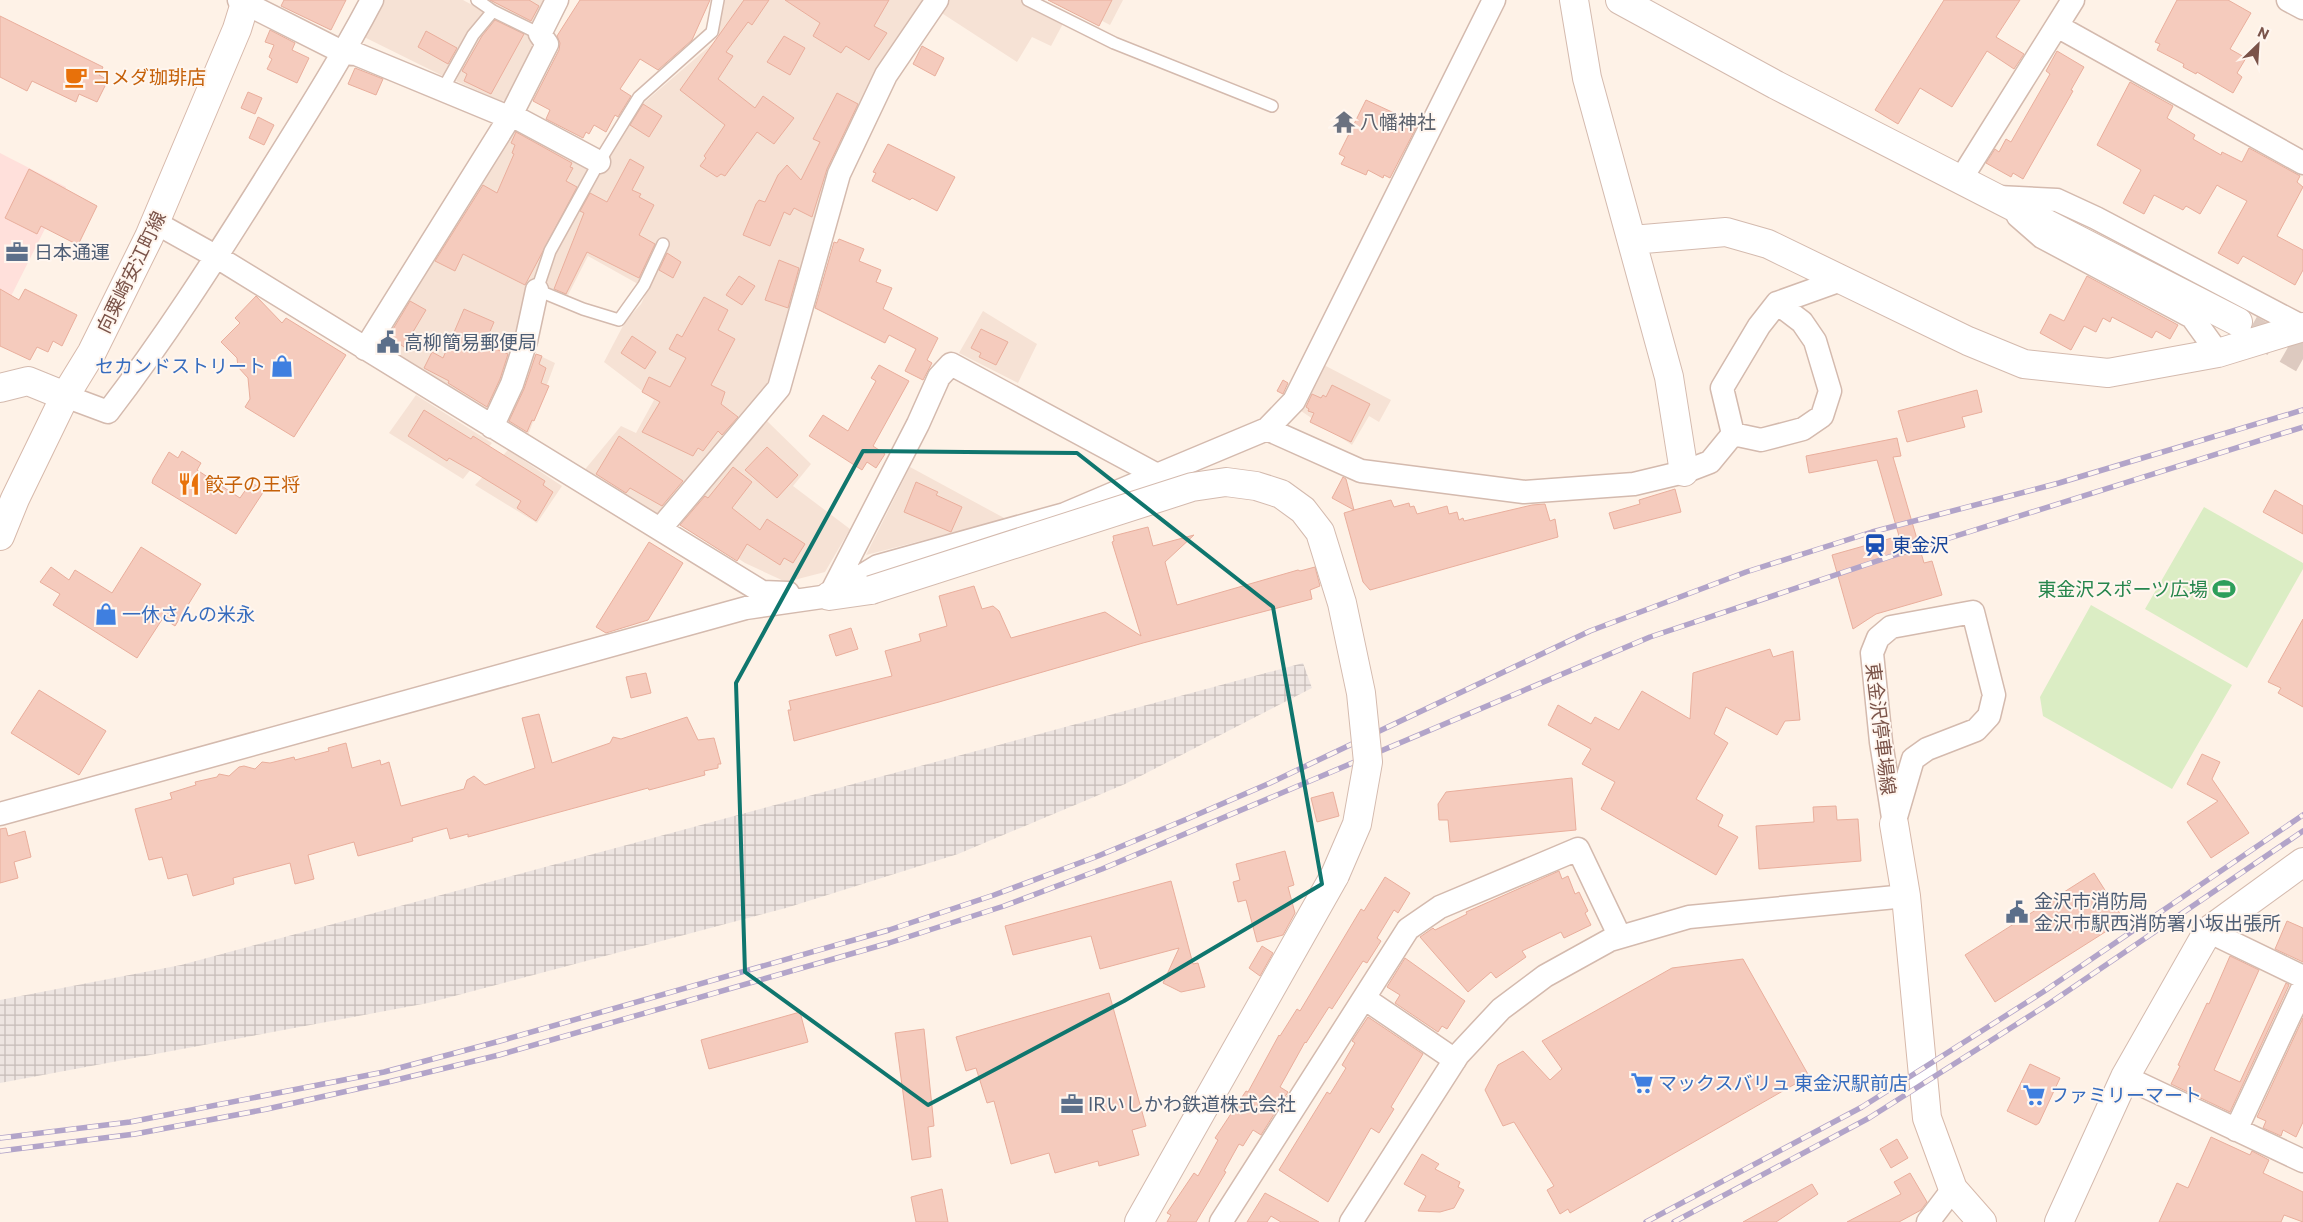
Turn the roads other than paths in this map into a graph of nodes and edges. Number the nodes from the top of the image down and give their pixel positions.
1 (372, 0) edge
2 (476, 0) edge
3 (557, 0) edge
4 (718, 0) edge
5 (937, 0) edge
6 (1028, 0) edge
7 (1494, 0) edge
8 (1574, 0) edge
9 (1620, 0) edge
10 (2073, 0) edge
11 (2288, 0) edge
12 (243, 1) edge
13 (2303, 8) edge
14 (493, 11) junction
15 (2057, 26) junction
16 (540, 34) junction
17 (344, 53) junction
18 (443, 89) junction
19 (1272, 106) dead end
20 (511, 115) junction
21 (599, 162) junction
22 (2303, 163) edge
23 (1961, 179) junction
24 (1997, 197) junction
25 (156, 223) junction
26 (1632, 240) junction
27 (663, 244) dead end
28 (217, 256) junction
29 (1841, 280) junction
30 (537, 290) junction
31 (1777, 303) junction
32 (2238, 322) tunnel mouth
33 (2303, 327) edge
34 (365, 349) junction
35 (2218, 353) junction
36 (0, 388) edge
37 (65, 396) junction
38 (492, 427) junction
39 (1268, 429) junction
40 (1733, 434) junction
41 (1684, 472) junction
42 (1157, 474) junction
43 (660, 528) junction
44 (0, 536) edge
45 (829, 596) junction
46 (0, 814) edge
47 (1894, 824) junction
48 (2303, 862) edge
49 (1906, 896) junction
50 (2208, 931) junction
51 (1620, 937) junction
52 (2303, 977) edge
53 (2303, 987) edge
54 (1364, 998) junction
55 (1455, 1060) junction
56 (2125, 1077) junction
57 (2236, 1130) junction
58 (2303, 1161) edge
59 (1953, 1189) junction
60 (1139, 1222) edge
61 (1221, 1222) edge
62 (1351, 1222) edge
63 (1928, 1222) edge
64 (1982, 1222) edge
65 (2059, 1222) edge

1 - 17 street
2 - 14 lane
3 - 16 street
4 - 21 lane
5 - 43 street
6 - 19 lane
7 - 39 street
8 - 26 street
9 - 23 street
10 - 15 street
11 - 13 street
12 - 17 street
12 - 25 street, 向粟崎安江町線
14 - 16 lane
14 - 18 lane
15 - 22 street
15 - 23 street
16 - 20 street
17 - 18 street
17 - 28 street
18 - 20 street
20 - 21 street
20 - 34 street
21 - 30 lane
23 - 24 street
24 - 32 street
24 - 33 street
24 - 35 street
25 - 28 street
25 - 37 street, 向粟崎安江町線
26 - 29 street
26 - 41 street
27 - 30 lane
28 - 34 street
28 - 37 street
29 - 31 street
29 - 35 street
30 - 38 street
31 - 40 street
31 - 40 street
33 - 35 street
34 - 38 street
36 - 37 street
37 - 44 street, 向粟崎安江町線
38 - 43 street
39 - 41 street
39 - 42 street
40 - 41 street
42 - 45 street
42 - 45 street
43 - 45 street
45 - 46 street
45 - 60 street, bridge
47 - 47 street, 東金沢停車場線
47 - 49 street, 東金沢停車場線
48 - 50 street
49 - 51 street
49 - 59 street, 東金沢停車場線
50 - 52 street
50 - 56 street
51 - 54 street
51 - 55 street
53 - 57 street
54 - 55 street
54 - 61 street
55 - 62 street
56 - 57 street
56 - 65 street
57 - 58 street
59 - 63 street
59 - 64 street, 東金沢停車場線

